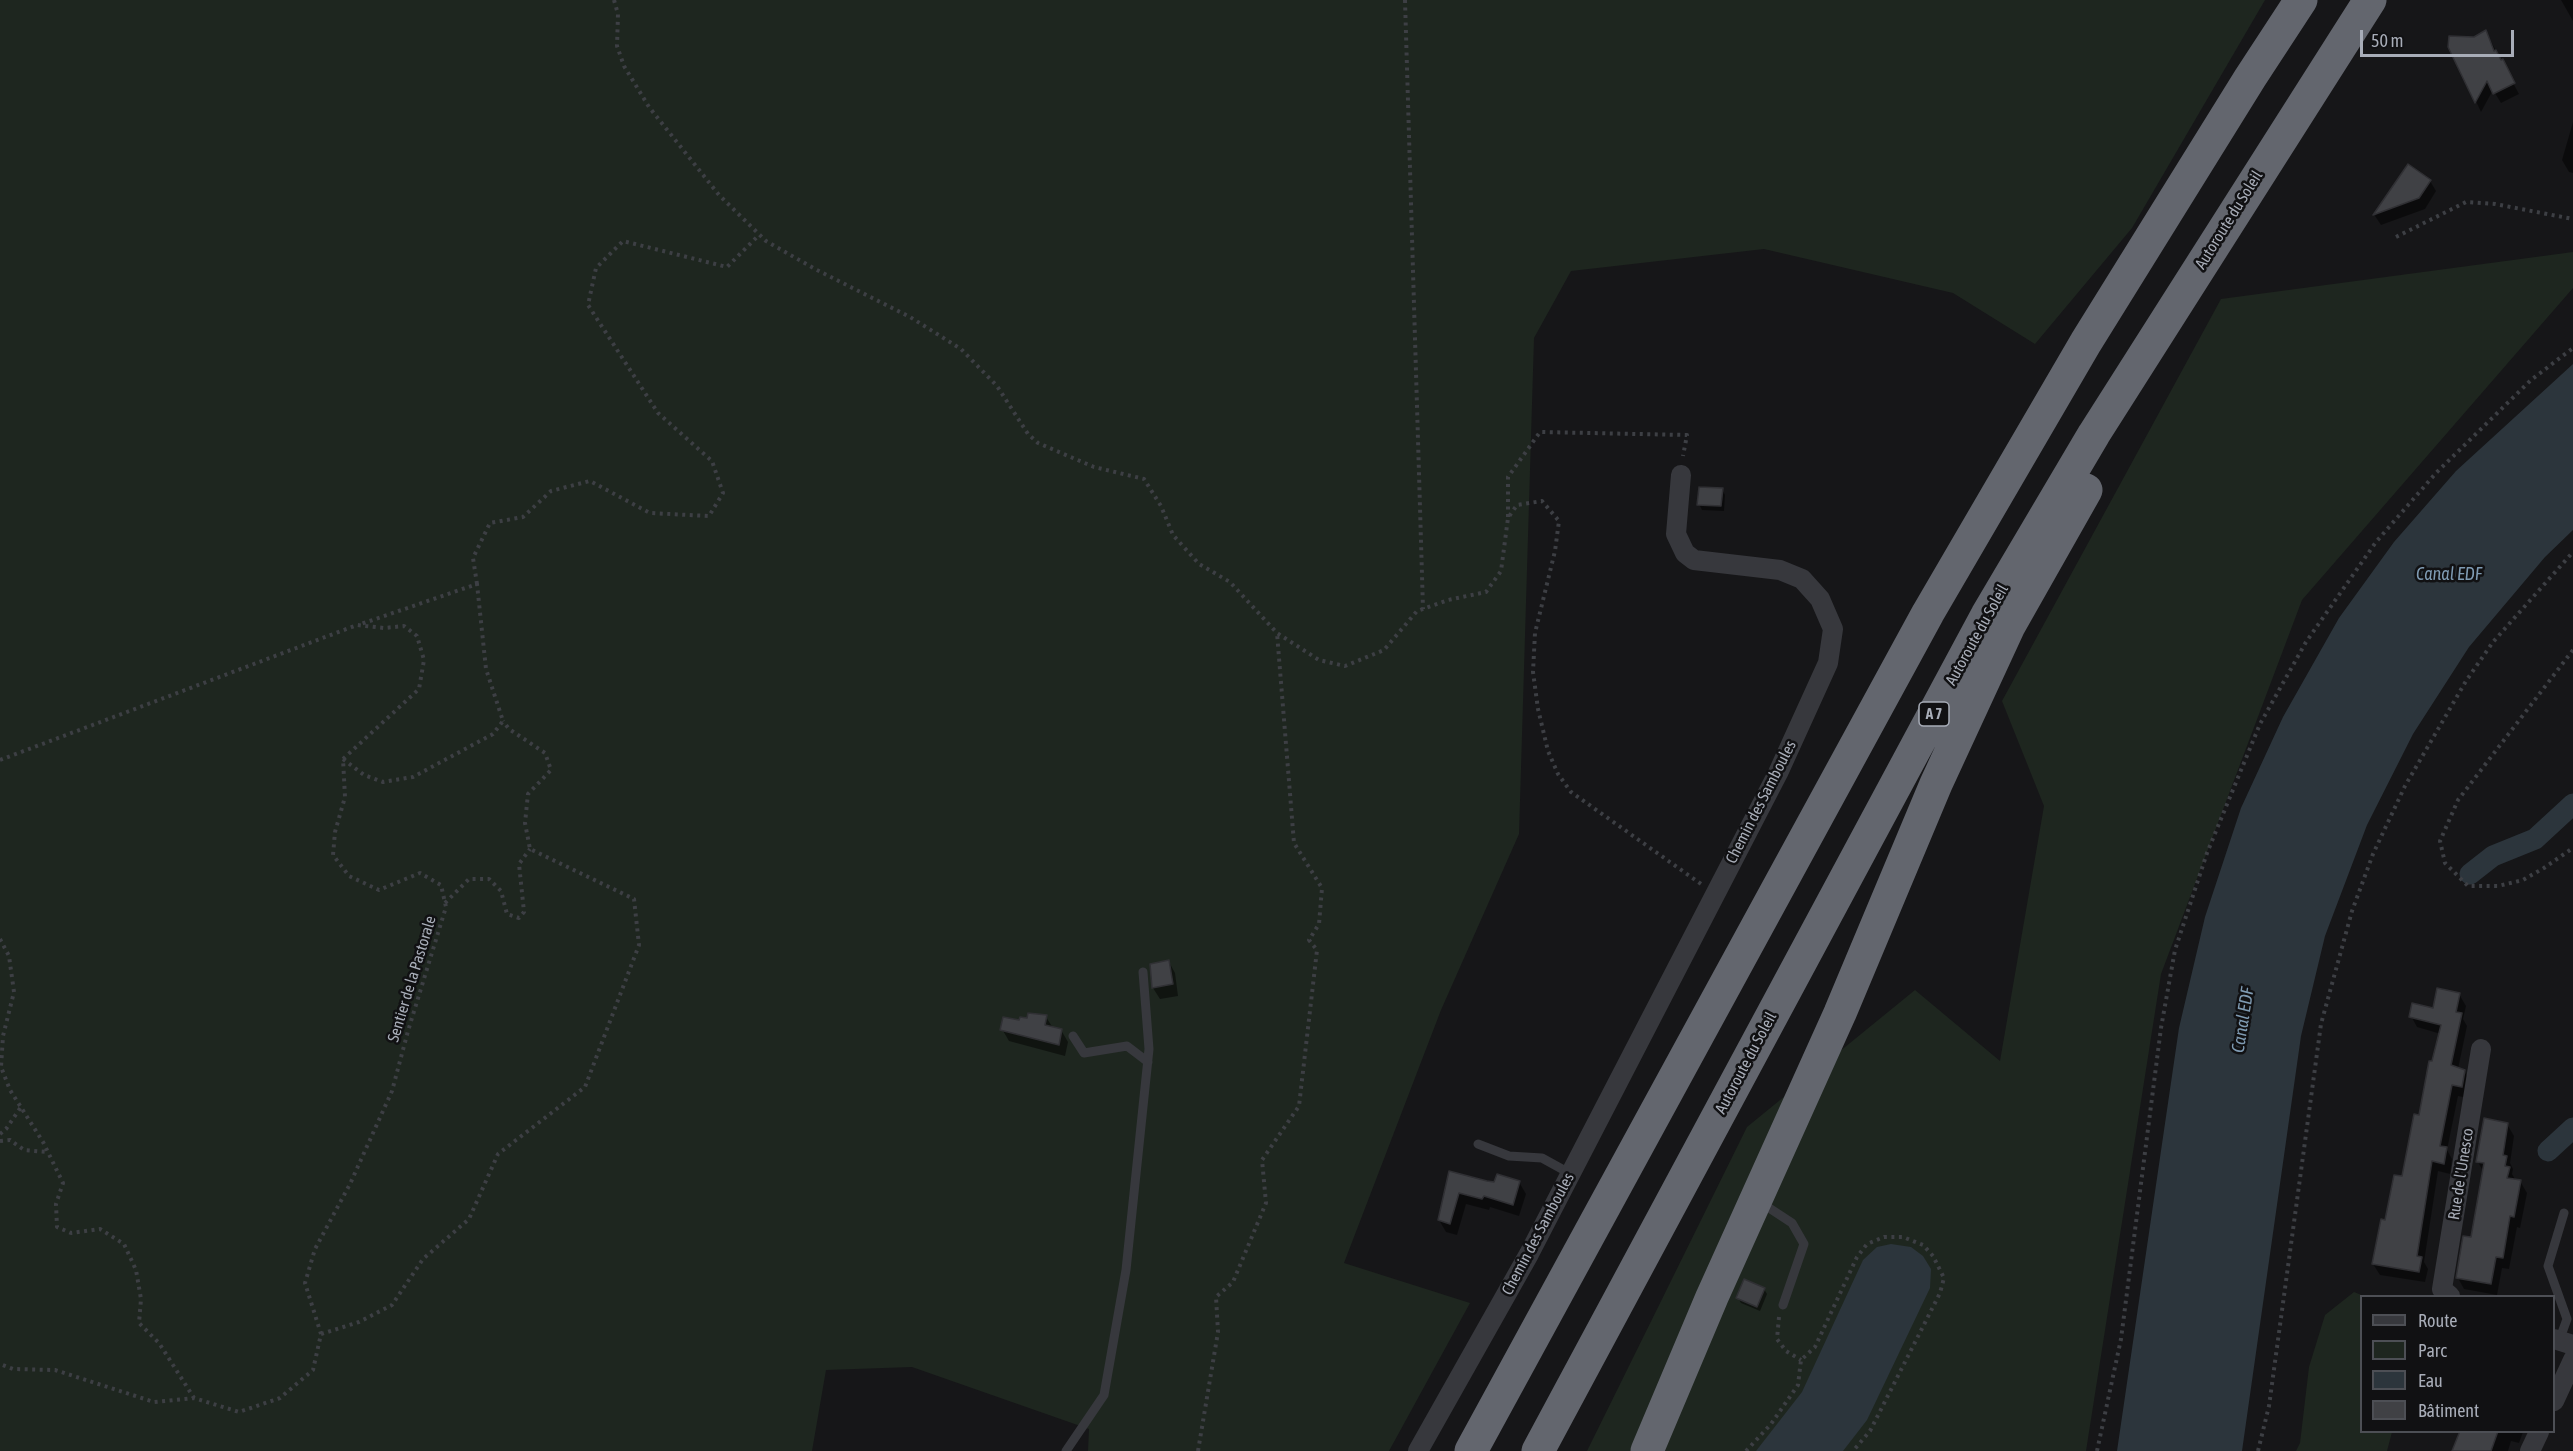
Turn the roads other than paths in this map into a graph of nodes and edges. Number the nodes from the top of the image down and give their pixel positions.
1 (2301, 0) edge
2 (2370, 0) edge
3 (2094, 434) junction
4 (1680, 475) road end
5 (1143, 972) dead end
6 (1073, 1036) dead end
7 (2481, 1049) dead end
8 (1148, 1062) junction
9 (1478, 1144) dead end
10 (1571, 1174) junction
11 (1756, 1199) junction
12 (2564, 1213) dead end
13 (2449, 1295) edge
14 (1783, 1305) road end
15 (2562, 1342) edge
16 (2573, 1360) edge
17 (2555, 1397) edge
18 (2538, 1433) edge
19 (1066, 1451) edge
20 (1418, 1451) edge
21 (1471, 1451) edge
22 (1538, 1451) edge
23 (1647, 1451) edge
24 (2530, 1451) edge

1 - 21 highway
2 - 3 highway, Autoroute du Soleil / A 7
3 - 11 highway
3 - 22 highway, Autoroute du Soleil / A 7
4 - 10 street, Chemin des Samboules
5 - 8 lane
6 - 8 lane
7 - 13 street, Rue de l'Unesco
8 - 19 lane
9 - 10 lane
10 - 20 street, Chemin des Samboules
11 - 14 lane
11 - 23 highway
12 - 15 lane
16 - 17 street
18 - 24 street

